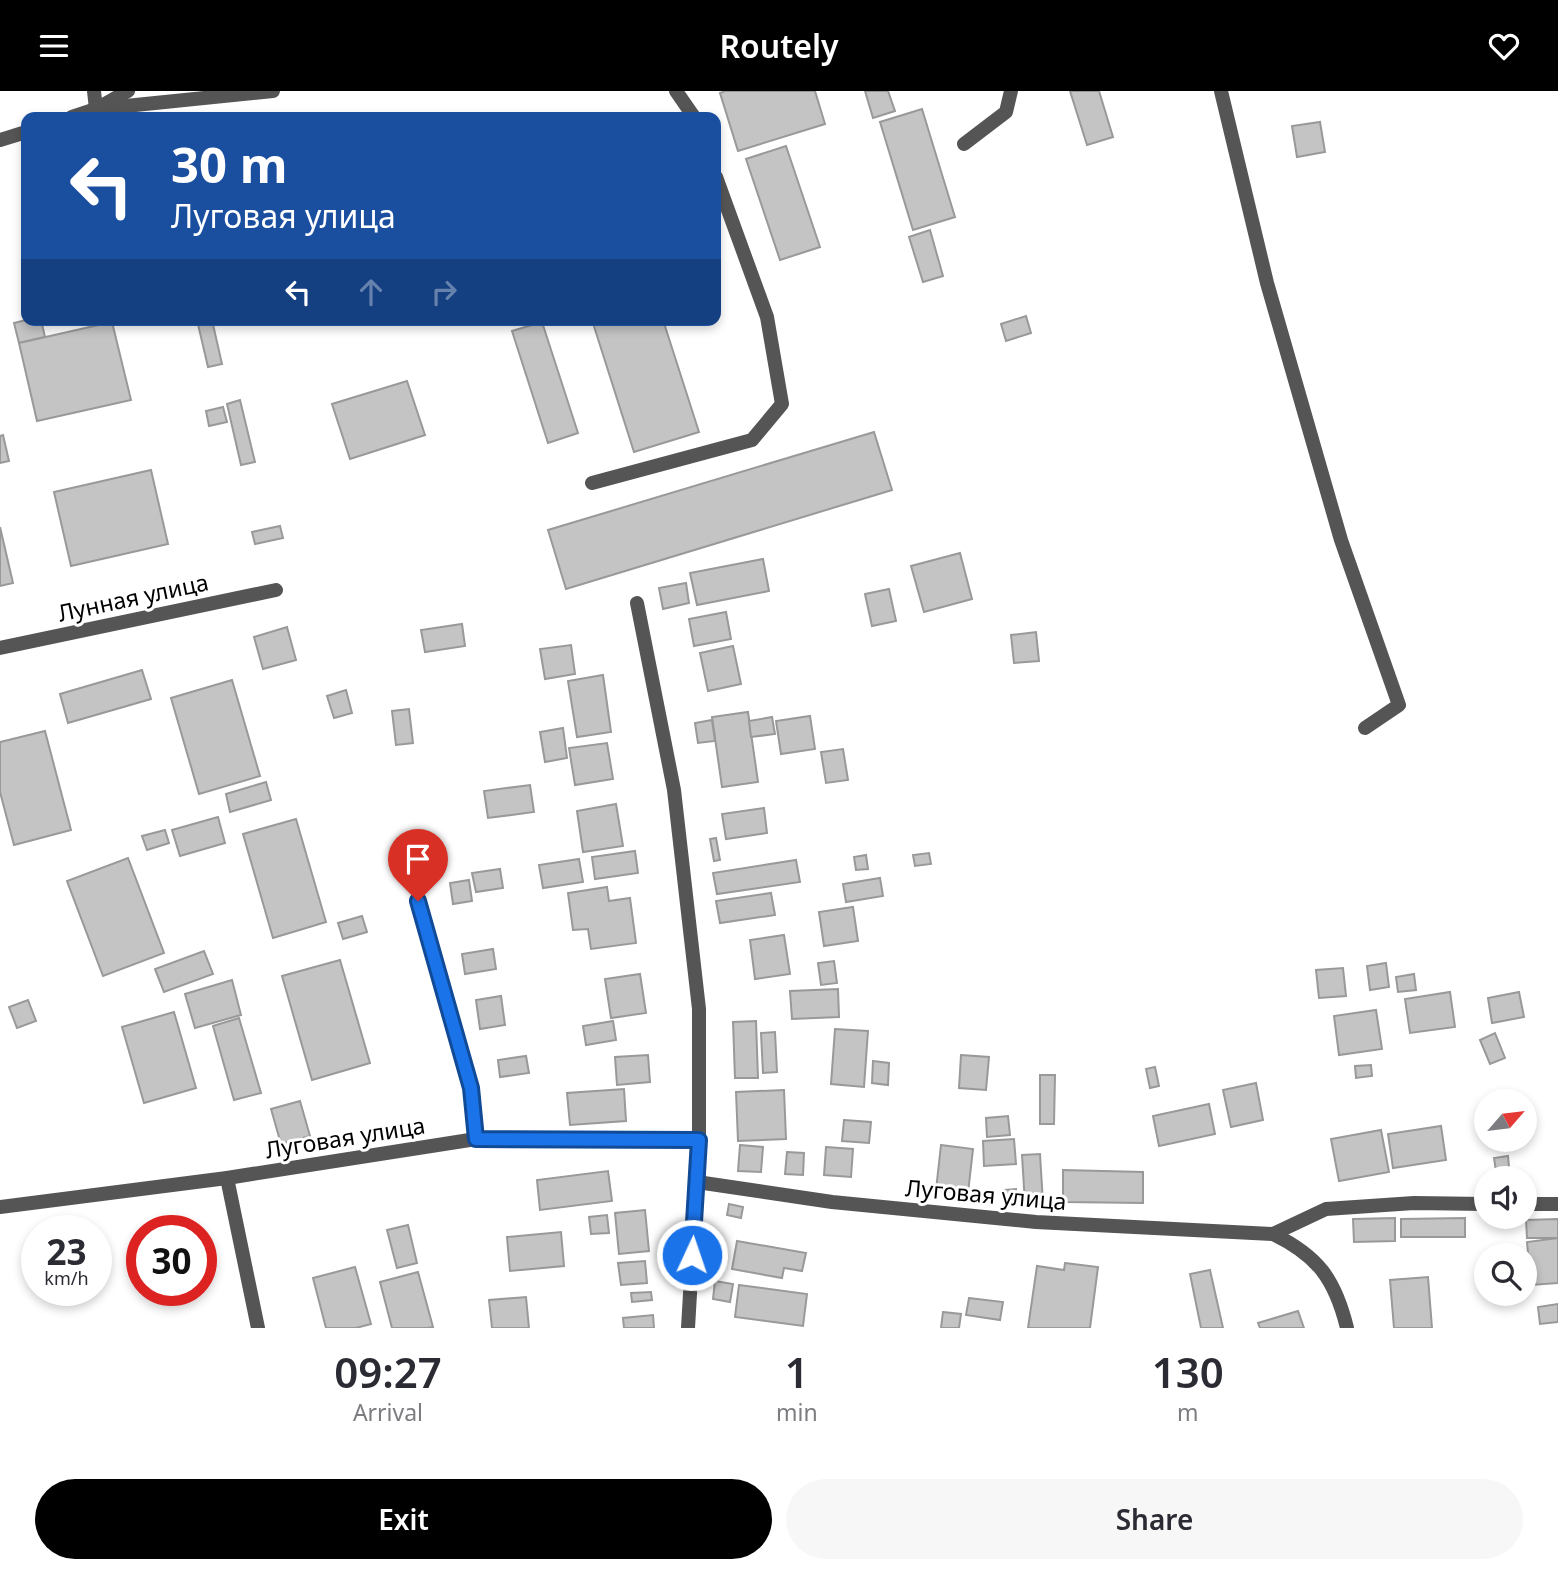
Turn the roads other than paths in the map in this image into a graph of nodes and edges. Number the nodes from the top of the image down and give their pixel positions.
1 (94, 91) edge
2 (128, 91) edge
3 (273, 91) edge
4 (676, 91) edge
5 (1011, 91) edge
6 (1221, 91) edge
7 (96, 110) junction
8 (89, 112) edge
9 (691, 112) edge
10 (21, 134) edge
11 (0, 140) edge
12 (964, 144) dead end
13 (721, 191) edge
14 (592, 483) dead end
15 (276, 590) dead end
16 (637, 603) dead end
17 (0, 648) edge
18 (1365, 728) dead end
19 (418, 901) dead end
20 (476, 1139) junction
21 (699, 1140) junction
22 (228, 1178) junction
23 (697, 1182) junction
24 (1474, 1204) edge
25 (1558, 1204) edge
26 (1537, 1205) edge
27 (0, 1207) edge
28 (1273, 1234) junction
29 (258, 1328) edge
30 (688, 1328) edge
31 (1347, 1328) edge

1 - 7 street
2 - 7 street
3 - 7 street
4 - 9 street
5 - 12 street
6 - 18 street
7 - 8 street
10 - 11 street
13 - 14 street
15 - 17 street, Лунная улица
16 - 21 street
19 - 20 street
20 - 21 street, Луговая улица
20 - 22 street, Луговая улица
21 - 23 street
22 - 27 street, Луговая улица
22 - 29 street
23 - 28 street, Луговая улица
23 - 30 street
24 - 28 street
25 - 26 street
28 - 31 street

